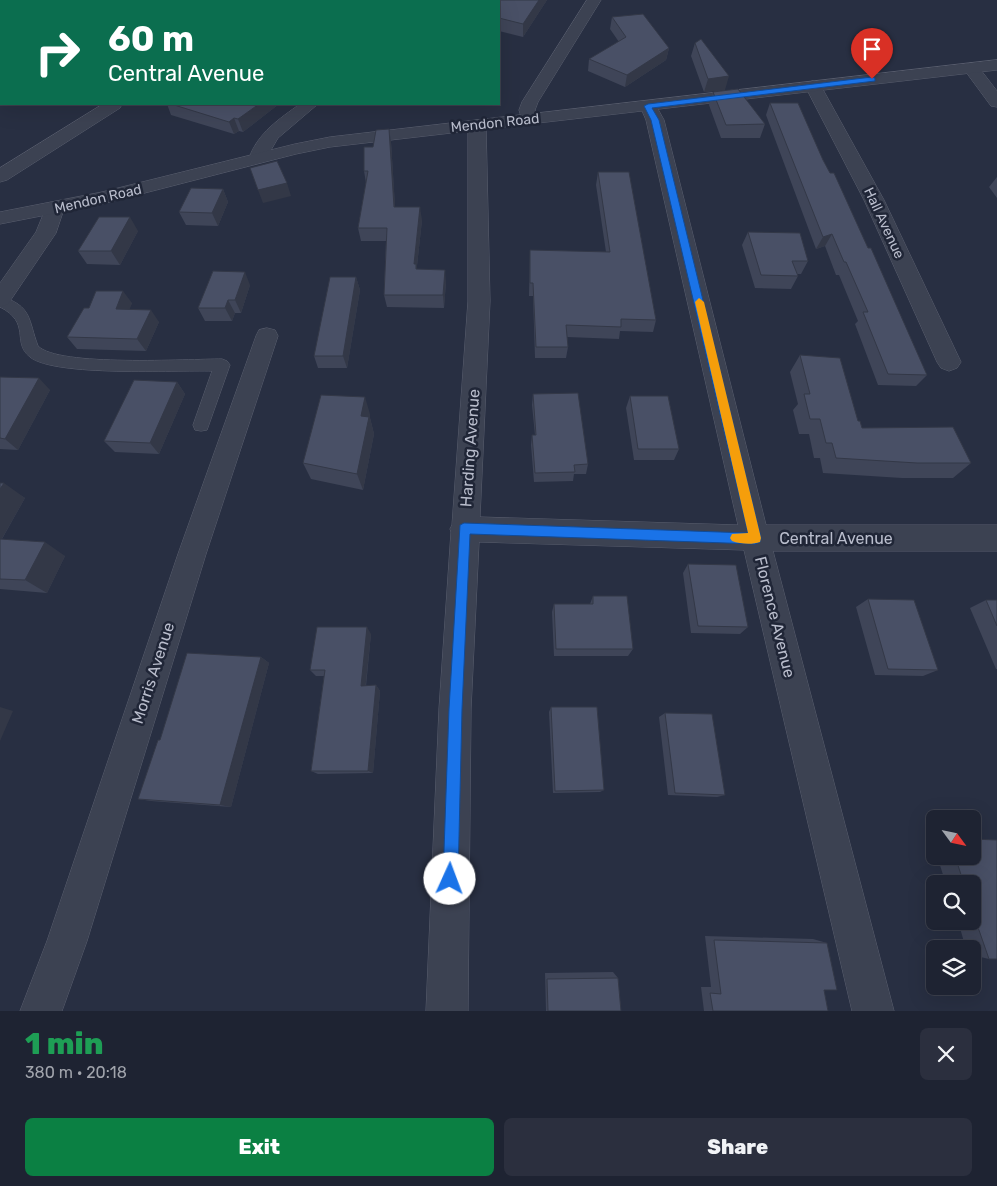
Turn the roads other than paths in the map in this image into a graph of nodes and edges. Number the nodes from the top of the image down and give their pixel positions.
1 (594, 0) edge
2 (997, 66) edge
3 (971, 68) junction
4 (813, 86) junction
5 (997, 102) edge
6 (112, 105) edge
7 (309, 105) edge
8 (648, 106) junction
9 (529, 119) junction
10 (477, 125) junction
11 (258, 158) junction
12 (0, 176) edge
13 (54, 209) junction
14 (0, 218) edge
15 (0, 300) edge
16 (267, 336) dead end
17 (949, 362) dead end
18 (201, 425) dead end
19 (464, 529) junction
20 (755, 538) junction
21 (997, 538) edge
22 (41, 1011) edge
23 (447, 1011) edge
24 (873, 1011) edge

1 - 9 street
2 - 3 street, Mendon Road
3 - 4 street, Mendon Road
3 - 5 street
4 - 8 street, Mendon Road
4 - 17 street, Hall Avenue
6 - 12 street
7 - 11 street
8 - 9 street, Mendon Road
8 - 20 street, Florence Avenue
9 - 10 street, Mendon Road
10 - 11 street, Mendon Road
10 - 19 street, Harding Avenue
11 - 13 street, Mendon Road
13 - 14 street, Mendon Road
13 - 15 street
15 - 18 lane
16 - 22 street, Morris Avenue
19 - 20 street, Central Avenue
19 - 23 street, Harding Avenue
20 - 21 street, Central Avenue
20 - 24 street, Florence Avenue

